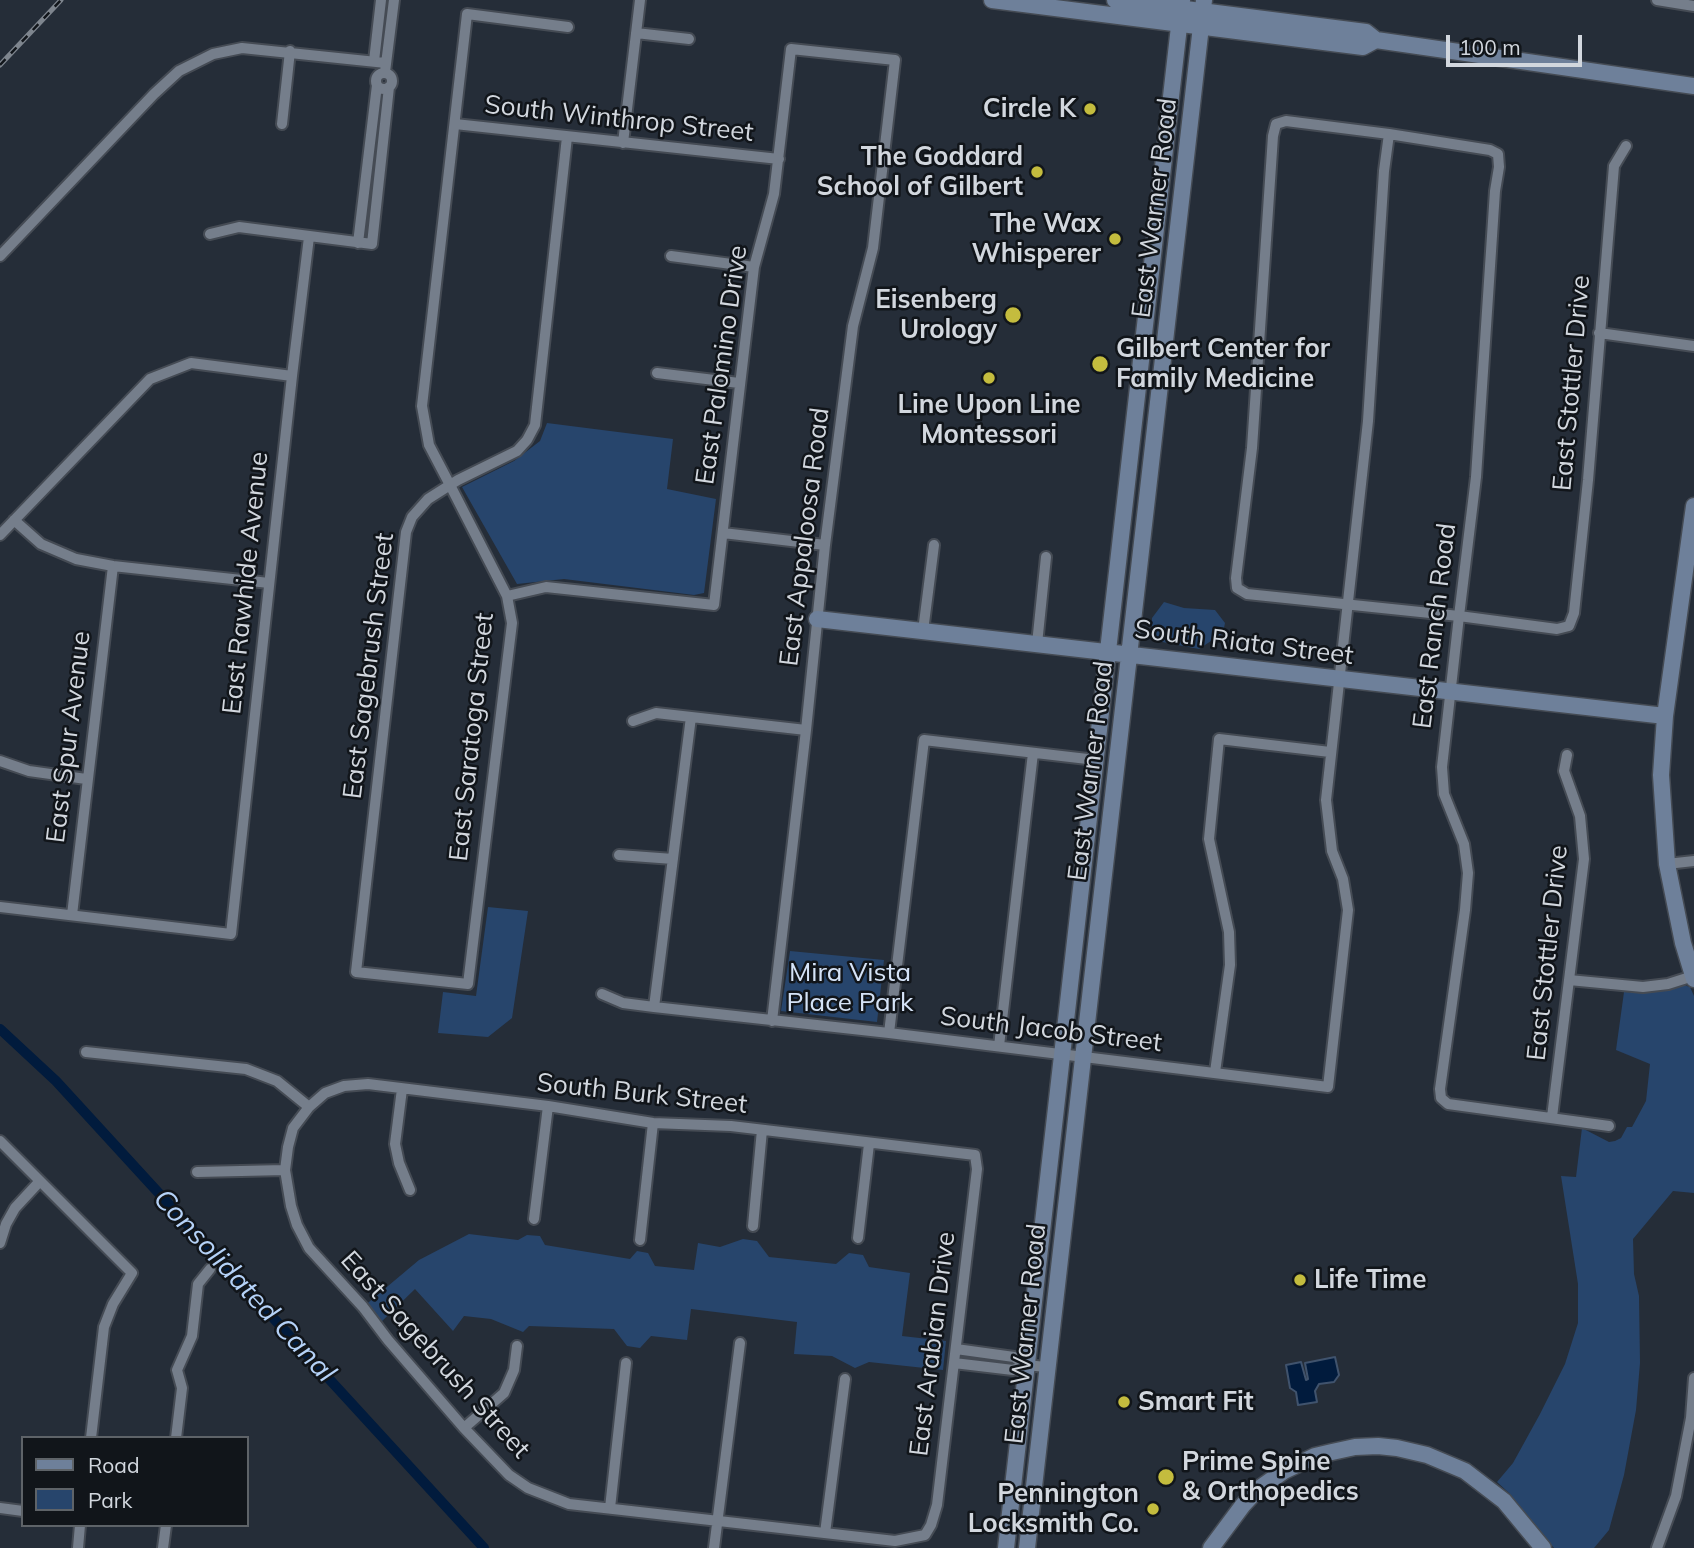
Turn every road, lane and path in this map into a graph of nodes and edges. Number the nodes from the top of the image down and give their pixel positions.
1 (381, 0) edge
2 (394, 0) edge
3 (640, 0) edge
4 (992, 0) edge
5 (1115, 0) edge
6 (1657, 0) edge
7 (1694, 6) edge
8 (1181, 10) edge
9 (1203, 12) edge
10 (568, 27) dead end
11 (636, 33) junction
12 (689, 39) dead end
13 (290, 51) junction
14 (895, 60) joint
15 (382, 65) junction
16 (377, 85) junction
17 (1694, 86) edge
18 (389, 87) junction
19 (282, 124) dead end
20 (455, 124) junction
21 (1389, 134) junction
22 (370, 136) junction
23 (567, 136) junction
24 (385, 138) junction
25 (623, 143) junction
26 (1626, 146) dead end
27 (779, 159) junction
28 (367, 167) junction
29 (381, 168) junction
30 (210, 234) dead end
31 (309, 237) junction
32 (358, 243) junction
33 (0, 256) edge
34 (671, 256) dead end
35 (754, 267) junction
36 (1150, 290) junction
37 (1170, 293) junction
38 (1599, 333) junction
39 (1694, 346) edge
40 (657, 373) dead end
41 (292, 376) junction
42 (739, 383) junction
43 (450, 485) junction
44 (1694, 506) edge
45 (14, 520) junction
46 (723, 533) junction
47 (0, 535) edge
48 (825, 545) junction
49 (934, 545) dead end
50 (1046, 557) dead end
51 (113, 566) junction
52 (269, 583) junction
53 (507, 596) junction
54 (1347, 606) junction
55 (1459, 616) junction
56 (817, 619) junction
57 (923, 631) junction
58 (1037, 644) junction
59 (1109, 652) junction
60 (1129, 654) junction
61 (1338, 679) junction
62 (1451, 692) junction
63 (1665, 716) junction
64 (691, 717) junction
65 (633, 721) dead end
66 (806, 730) junction
67 (1330, 752) junction
68 (1033, 753) junction
69 (1567, 755) dead end
70 (1096, 760) junction
71 (0, 761) edge
72 (86, 779) junction
73 (619, 855) dead end
74 (673, 859) junction
75 (1694, 860) edge
76 (1667, 864) junction
77 (0, 907) edge
78 (72, 915) junction
79 (1693, 977) edge
80 (1569, 980) junction
81 (468, 984) joint
82 (602, 994) dead end
83 (654, 1007) junction
84 (772, 1021) junction
85 (890, 1033) junction
86 (999, 1046) junction
87 (86, 1052) dead end
88 (1062, 1054) junction
89 (1082, 1056) junction
90 (1215, 1072) junction
91 (402, 1089) junction
92 (548, 1106) junction
93 (309, 1107) junction
94 (1552, 1117) junction
95 (653, 1123) junction
96 (1609, 1126) dead end
97 (762, 1130) junction
98 (0, 1141) edge
99 (870, 1144) junction
100 (975, 1155) joint
101 (285, 1170) junction
102 (197, 1172) dead end
103 (40, 1181) junction
104 (410, 1190) dead end
105 (534, 1219) dead end
106 (753, 1226) dead end
107 (858, 1238) dead end
108 (640, 1240) dead end
109 (0, 1243) edge
110 (210, 1269) dead end
111 (740, 1343) dead end
112 (517, 1346) dead end
113 (956, 1349) junction
114 (626, 1363) dead end
115 (954, 1363) junction
116 (1026, 1365) junction
117 (1046, 1367) junction
118 (1694, 1378) edge
119 (845, 1379) dead end
120 (464, 1428) junction
121 (91, 1436) edge
122 (176, 1436) edge
123 (0, 1508) edge
124 (610, 1508) junction
125 (21, 1511) edge
126 (717, 1521) junction
127 (80, 1527) edge
128 (166, 1527) edge
129 (825, 1533) junction
130 (925, 1535) joint
131 (78, 1548) edge
132 (163, 1548) edge
133 (714, 1548) edge
134 (1006, 1548) edge
135 (1027, 1548) edge
136 (1211, 1548) edge
137 (1543, 1548) edge
138 (1657, 1548) edge

1 - 15 street
2 - 15 street
3 - 11 street
4 - 8 main road
5 - 8 main road
6 - 7 street
8 - 9 main road
8 - 36 main road, East Warner Road
9 - 17 main road
9 - 37 main road, East Warner Road
10 - 20 street
11 - 12 street
11 - 25 street
13 - 15 street
13 - 19 street
13 - 33 street
14 - 27 street, East Palomino Drive
14 - 48 street, East Appaloosa Road
15 - 16 street
15 - 18 street
16 - 18 street
16 - 22 street
18 - 24 street
20 - 23 street, South Winthrop Street
20 - 43 street
21 - 54 street
21 - 54 street
21 - 55 street, East Ranch Road
22 - 24 street
22 - 28 street
23 - 25 street, South Winthrop Street
23 - 43 street
24 - 29 street
25 - 27 street, South Winthrop Street
26 - 38 street, East Stottler Drive
27 - 35 street, East Palomino Drive
28 - 29 street
28 - 32 street
29 - 32 street
30 - 31 street
31 - 32 street
31 - 41 street, East Rawhide Avenue
34 - 35 street
35 - 42 street, East Palomino Drive
36 - 37 main road
36 - 59 main road, East Warner Road
37 - 60 main road, East Warner Road
38 - 39 street
38 - 55 street, East Stottler Drive
40 - 42 street
41 - 45 street
41 - 52 street, East Rawhide Avenue
42 - 46 street, East Palomino Drive
43 - 53 street, East Saratoga Street
43 - 81 street, East Sagebrush Street
44 - 63 main road
45 - 47 street
45 - 51 street
46 - 48 street
46 - 53 street, East Palomino Drive
48 - 56 street, East Appaloosa Road
49 - 57 street
50 - 58 street
51 - 52 street
51 - 72 street, East Spur Avenue
52 - 78 street, East Rawhide Avenue
53 - 81 street, East Saratoga Street
54 - 55 street
54 - 61 street
55 - 62 street, East Ranch Road
56 - 57 main road, South Riata Street
56 - 66 street, East Appaloosa Road
57 - 58 main road, South Riata Street
58 - 59 main road, South Riata Street
59 - 60 main road, South Riata Street
59 - 70 main road, East Warner Road
60 - 61 main road, South Riata Street
60 - 89 main road, East Warner Road
61 - 62 main road, South Riata Street
61 - 67 street
62 - 63 main road, South Riata Street
62 - 94 street, East Ranch Road
63 - 76 main road
64 - 65 street
64 - 66 street
64 - 74 street
66 - 84 street, East Appaloosa Road
67 - 90 street
67 - 90 street, South Jacob Street
68 - 70 street
68 - 85 street
68 - 86 street
69 - 80 street, East Stottler Drive
70 - 88 main road, East Warner Road
71 - 72 street
72 - 78 street, East Spur Avenue
73 - 74 street
74 - 83 street
75 - 76 street
76 - 79 main road
77 - 78 street
79 - 80 street
80 - 94 street, East Stottler Drive
82 - 83 street, South Jacob Street
83 - 84 street, South Jacob Street
84 - 85 street, South Jacob Street
85 - 86 street, South Jacob Street
86 - 88 street, South Jacob Street
87 - 93 street
88 - 89 street, South Jacob Street
88 - 116 main road, East Warner Road
89 - 90 street, South Jacob Street
89 - 117 main road, East Warner Road
91 - 92 street, South Burk Street
91 - 93 street, South Burk Street
91 - 104 street
92 - 95 street, South Burk Street
92 - 105 street
93 - 101 street, South Burk Street
94 - 96 street
95 - 97 street, South Burk Street
95 - 108 street
97 - 99 street, South Burk Street
97 - 106 street
98 - 103 street
99 - 100 street, South Burk Street
99 - 107 street
100 - 113 street, East Arabian Drive
101 - 102 street
101 - 120 street, East Sagebrush Street
103 - 109 street
103 - 121 street
110 - 122 street
111 - 126 street
112 - 120 street
113 - 115 street, East Arabian Drive
113 - 116 street
114 - 124 street
115 - 116 street
115 - 130 street, East Arabian Drive
116 - 117 street
116 - 134 main road, East Warner Road
117 - 135 main road, East Warner Road
118 - 138 street
119 - 129 street
120 - 124 street, East Sagebrush Street
123 - 125 street
124 - 126 street, East Sagebrush Street
126 - 129 street, East Sagebrush Street
126 - 133 street
127 - 131 street
128 - 132 street
129 - 130 street, East Sagebrush Street
136 - 137 main road

